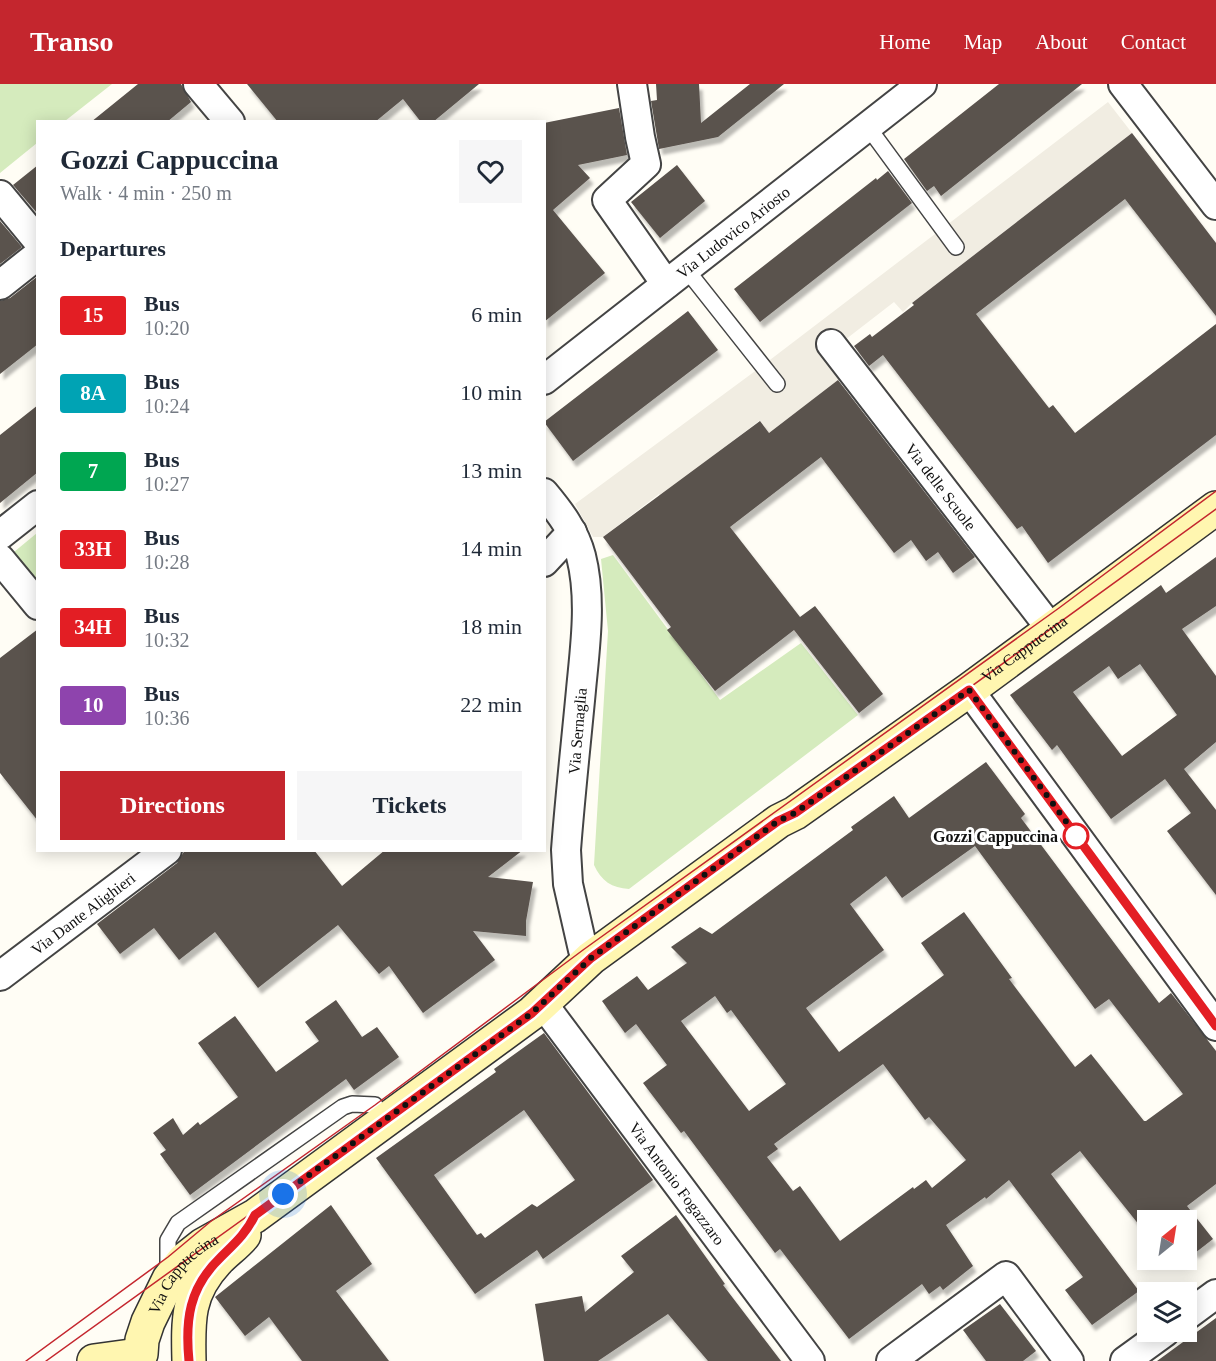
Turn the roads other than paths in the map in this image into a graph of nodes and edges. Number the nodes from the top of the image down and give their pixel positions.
1 (632, 84) edge
2 (922, 84) edge
3 (1123, 84) edge
4 (868, 127) junction
5 (0, 195) edge
6 (1216, 205) edge
7 (36, 239) edge
8 (956, 248) dead end
9 (36, 257) edge
10 (676, 276) junction
11 (0, 285) edge
12 (831, 344) dead end
13 (546, 378) edge
14 (777, 384) dead end
15 (546, 495) edge
16 (36, 508) edge
17 (1216, 508) edge
18 (572, 532) junction
19 (4, 552) edge
20 (546, 560) edge
21 (36, 602) edge
22 (1051, 629) junction
23 (969, 690) junction
24 (164, 852) edge
25 (577, 962) junction
26 (0, 976) edge
27 (543, 1004) junction
28 (1216, 1026) edge
29 (387, 1107) junction
30 (255, 1215) junction
31 (164, 1288) junction
32 (1216, 1294) edge
33 (1197, 1308) edge
34 (1151, 1342) edge
35 (137, 1357) edge
36 (94, 1361) edge
37 (189, 1361) edge
38 (810, 1361) edge
39 (891, 1361) edge
40 (1069, 1361) edge
41 (1125, 1361) edge

1 - 10 street
2 - 4 street, Via Ludovico Ariosto
3 - 6 street
4 - 8 lane
4 - 10 street, Via Ludovico Ariosto
5 - 7 street
9 - 11 street
10 - 13 street, Via Ludovico Ariosto
10 - 14 lane
12 - 22 street, Via delle Scuole
15 - 18 street, Via Sernaglia
16 - 19 street
17 - 22 street, Via Cappuccina
18 - 20 street
18 - 25 street, Via Sernaglia
19 - 21 street
22 - 23 street, Via Cappuccina
23 - 25 street, Via Cappuccina
23 - 28 street
24 - 26 street, Via Dante Alighieri
25 - 27 street, Via Cappuccina
27 - 29 street, Via Cappuccina
27 - 38 street, Via Antonio Fogazzaro
29 - 30 street, Via Cappuccina
29 - 31 lane
30 - 31 street, Via Cappuccina
30 - 37 street, Via Cappuccina
31 - 35 street, Via Cappuccina
32 - 33 street
34 - 41 street
35 - 36 street
35 - 37 street
39 - 40 street

